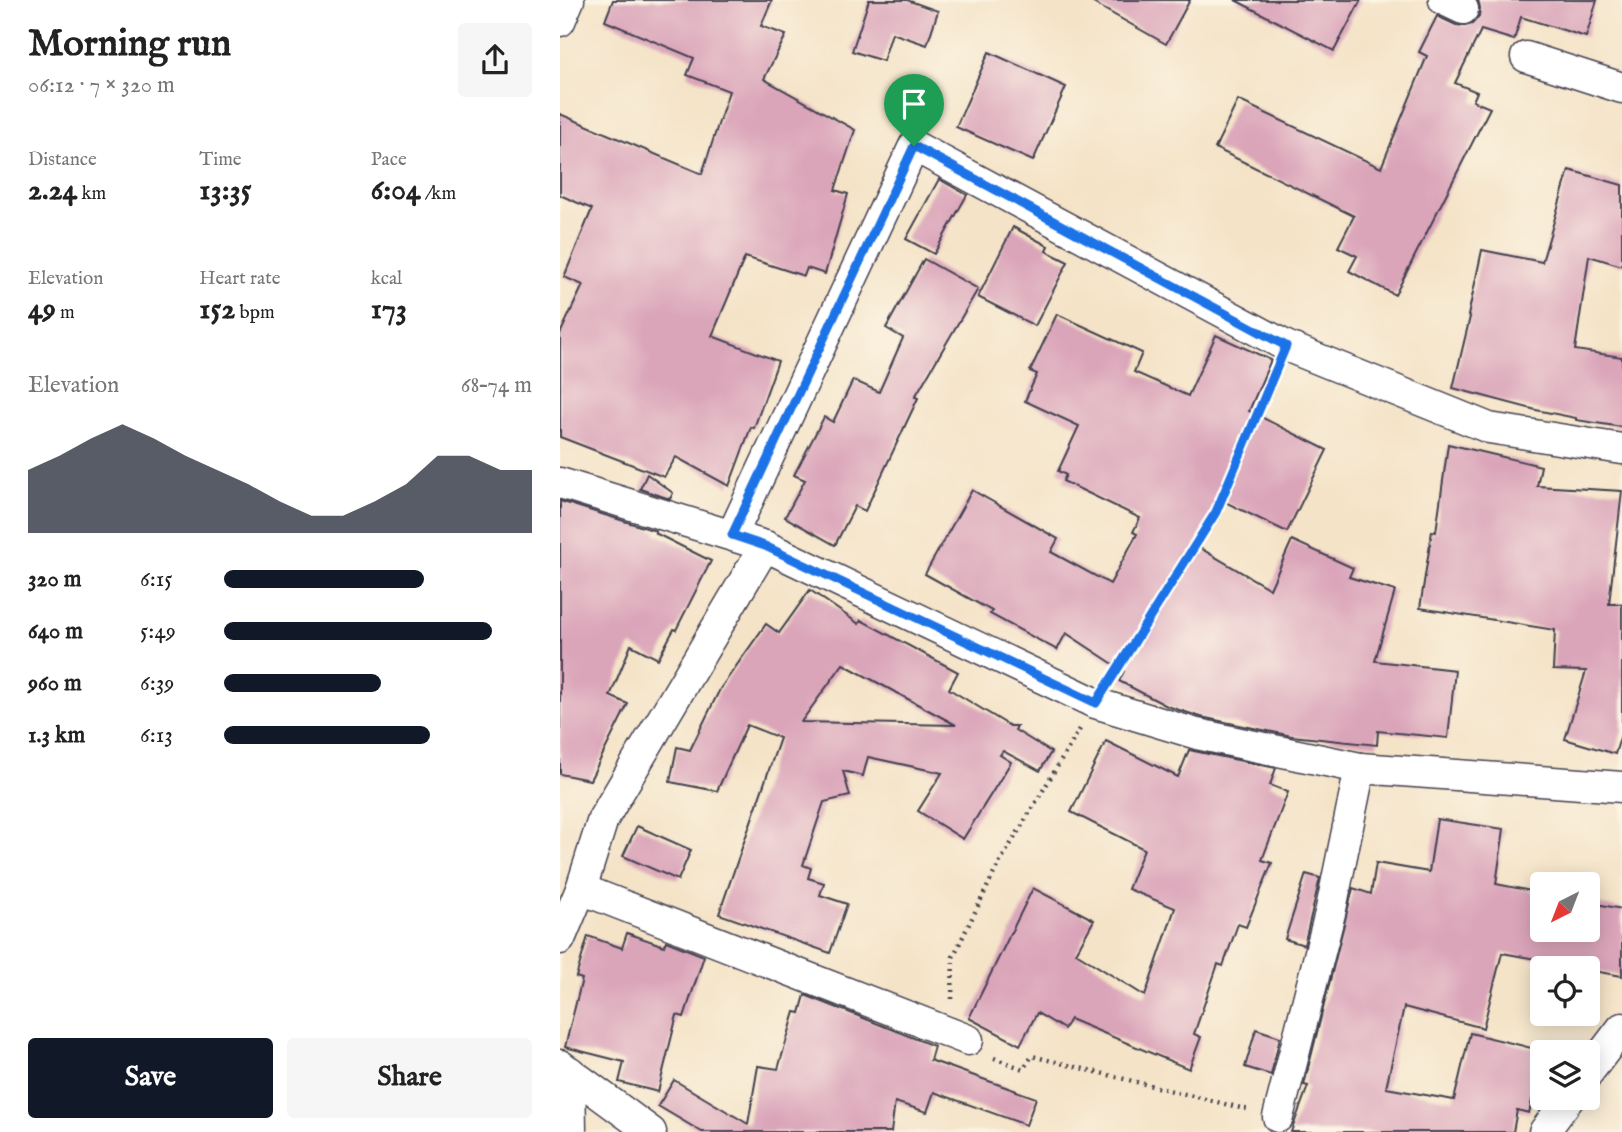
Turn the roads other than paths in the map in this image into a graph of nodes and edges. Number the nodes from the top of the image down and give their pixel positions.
1 (569, 0) edge
2 (560, 21) edge
3 (1526, 57) dead end
4 (1622, 88) edge
5 (1622, 449) edge
6 (560, 483) edge
7 (732, 535) junction
8 (765, 546) junction
9 (1360, 768) junction
10 (1622, 787) edge
11 (581, 889) junction
12 (560, 939) edge
13 (1622, 1028) edge
14 (968, 1040) road end
15 (1600, 1057) edge
16 (565, 1069) edge
17 (1560, 1110) edge
18 (1278, 1116) road end
19 (571, 1132) edge
20 (651, 1132) edge
21 (1544, 1132) edge

1 - 2 street
3 - 4 street
5 - 7 street
6 - 7 street
7 - 8 street
8 - 9 street
8 - 11 street
9 - 10 street
9 - 18 street
11 - 12 street
11 - 14 street
13 - 15 street
16 - 19 street
16 - 20 street
17 - 21 street

